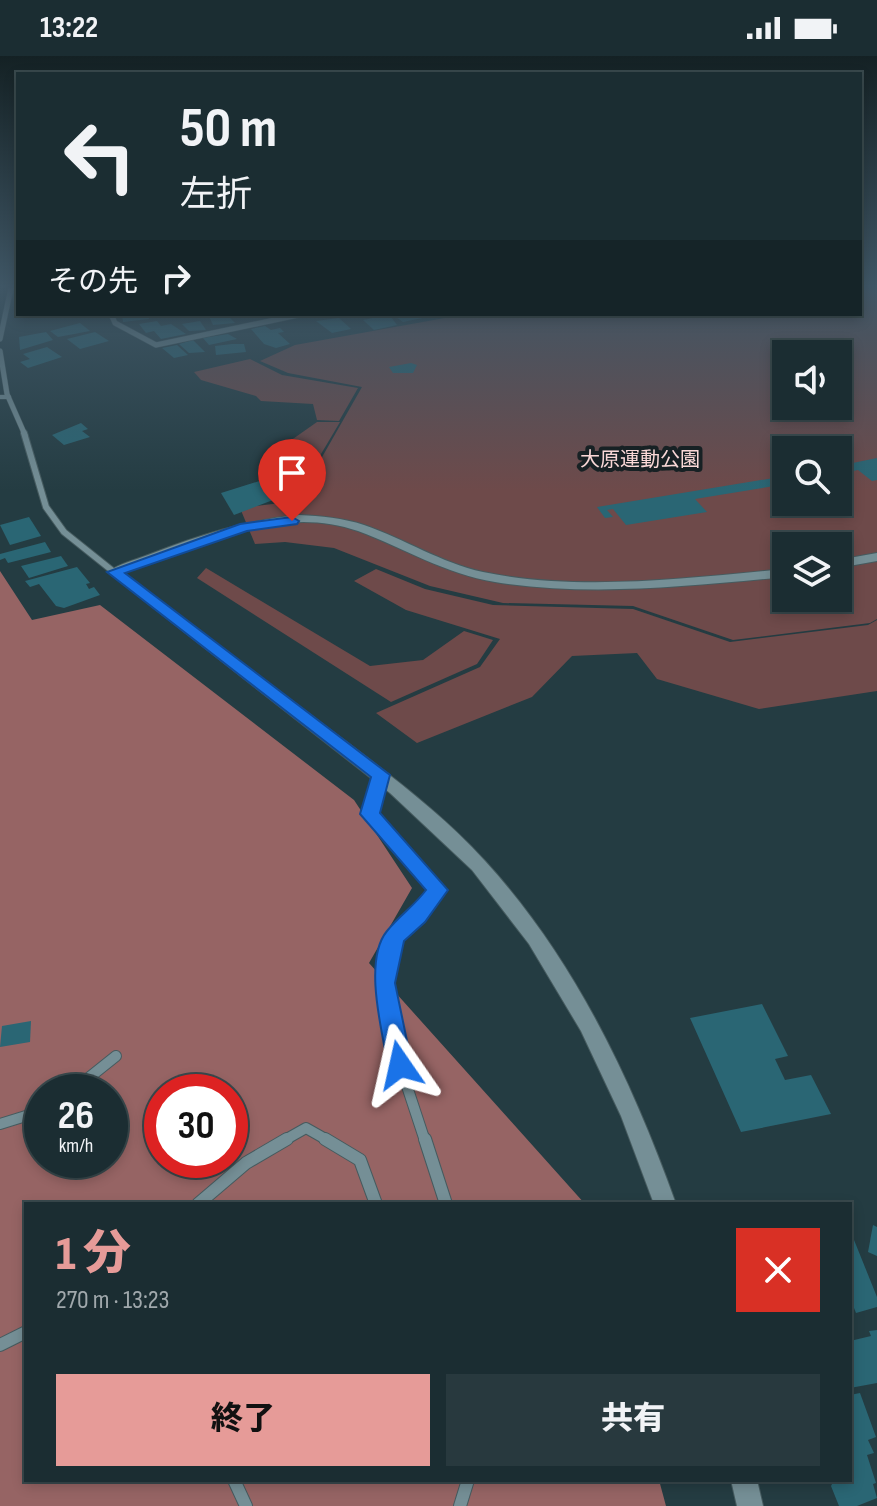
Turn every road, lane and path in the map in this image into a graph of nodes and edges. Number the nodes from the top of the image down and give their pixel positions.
1 (1, 356) edge
2 (0, 397) edge
3 (9, 397) junction
4 (877, 557) edge
5 (852, 561) edge
6 (114, 572) junction
7 (772, 574) edge
8 (381, 775) junction
9 (116, 1056) dead end
10 (94, 1074) edge
11 (24, 1117) edge
12 (0, 1124) edge
13 (200, 1202) edge
14 (375, 1202) edge
15 (445, 1202) edge
16 (664, 1202) edge
17 (24, 1333) edge
18 (0, 1345) edge
19 (235, 1482) edge
20 (467, 1482) edge
21 (744, 1482) edge
22 (246, 1506) edge
23 (460, 1506) edge
24 (750, 1506) edge

1 - 3 street
2 - 3 lane
3 - 6 street
4 - 5 street
6 - 7 street
6 - 8 street
8 - 15 street
8 - 16 street
9 - 10 street
11 - 12 street
13 - 14 street
17 - 18 street
19 - 22 street
20 - 23 street
21 - 24 street

